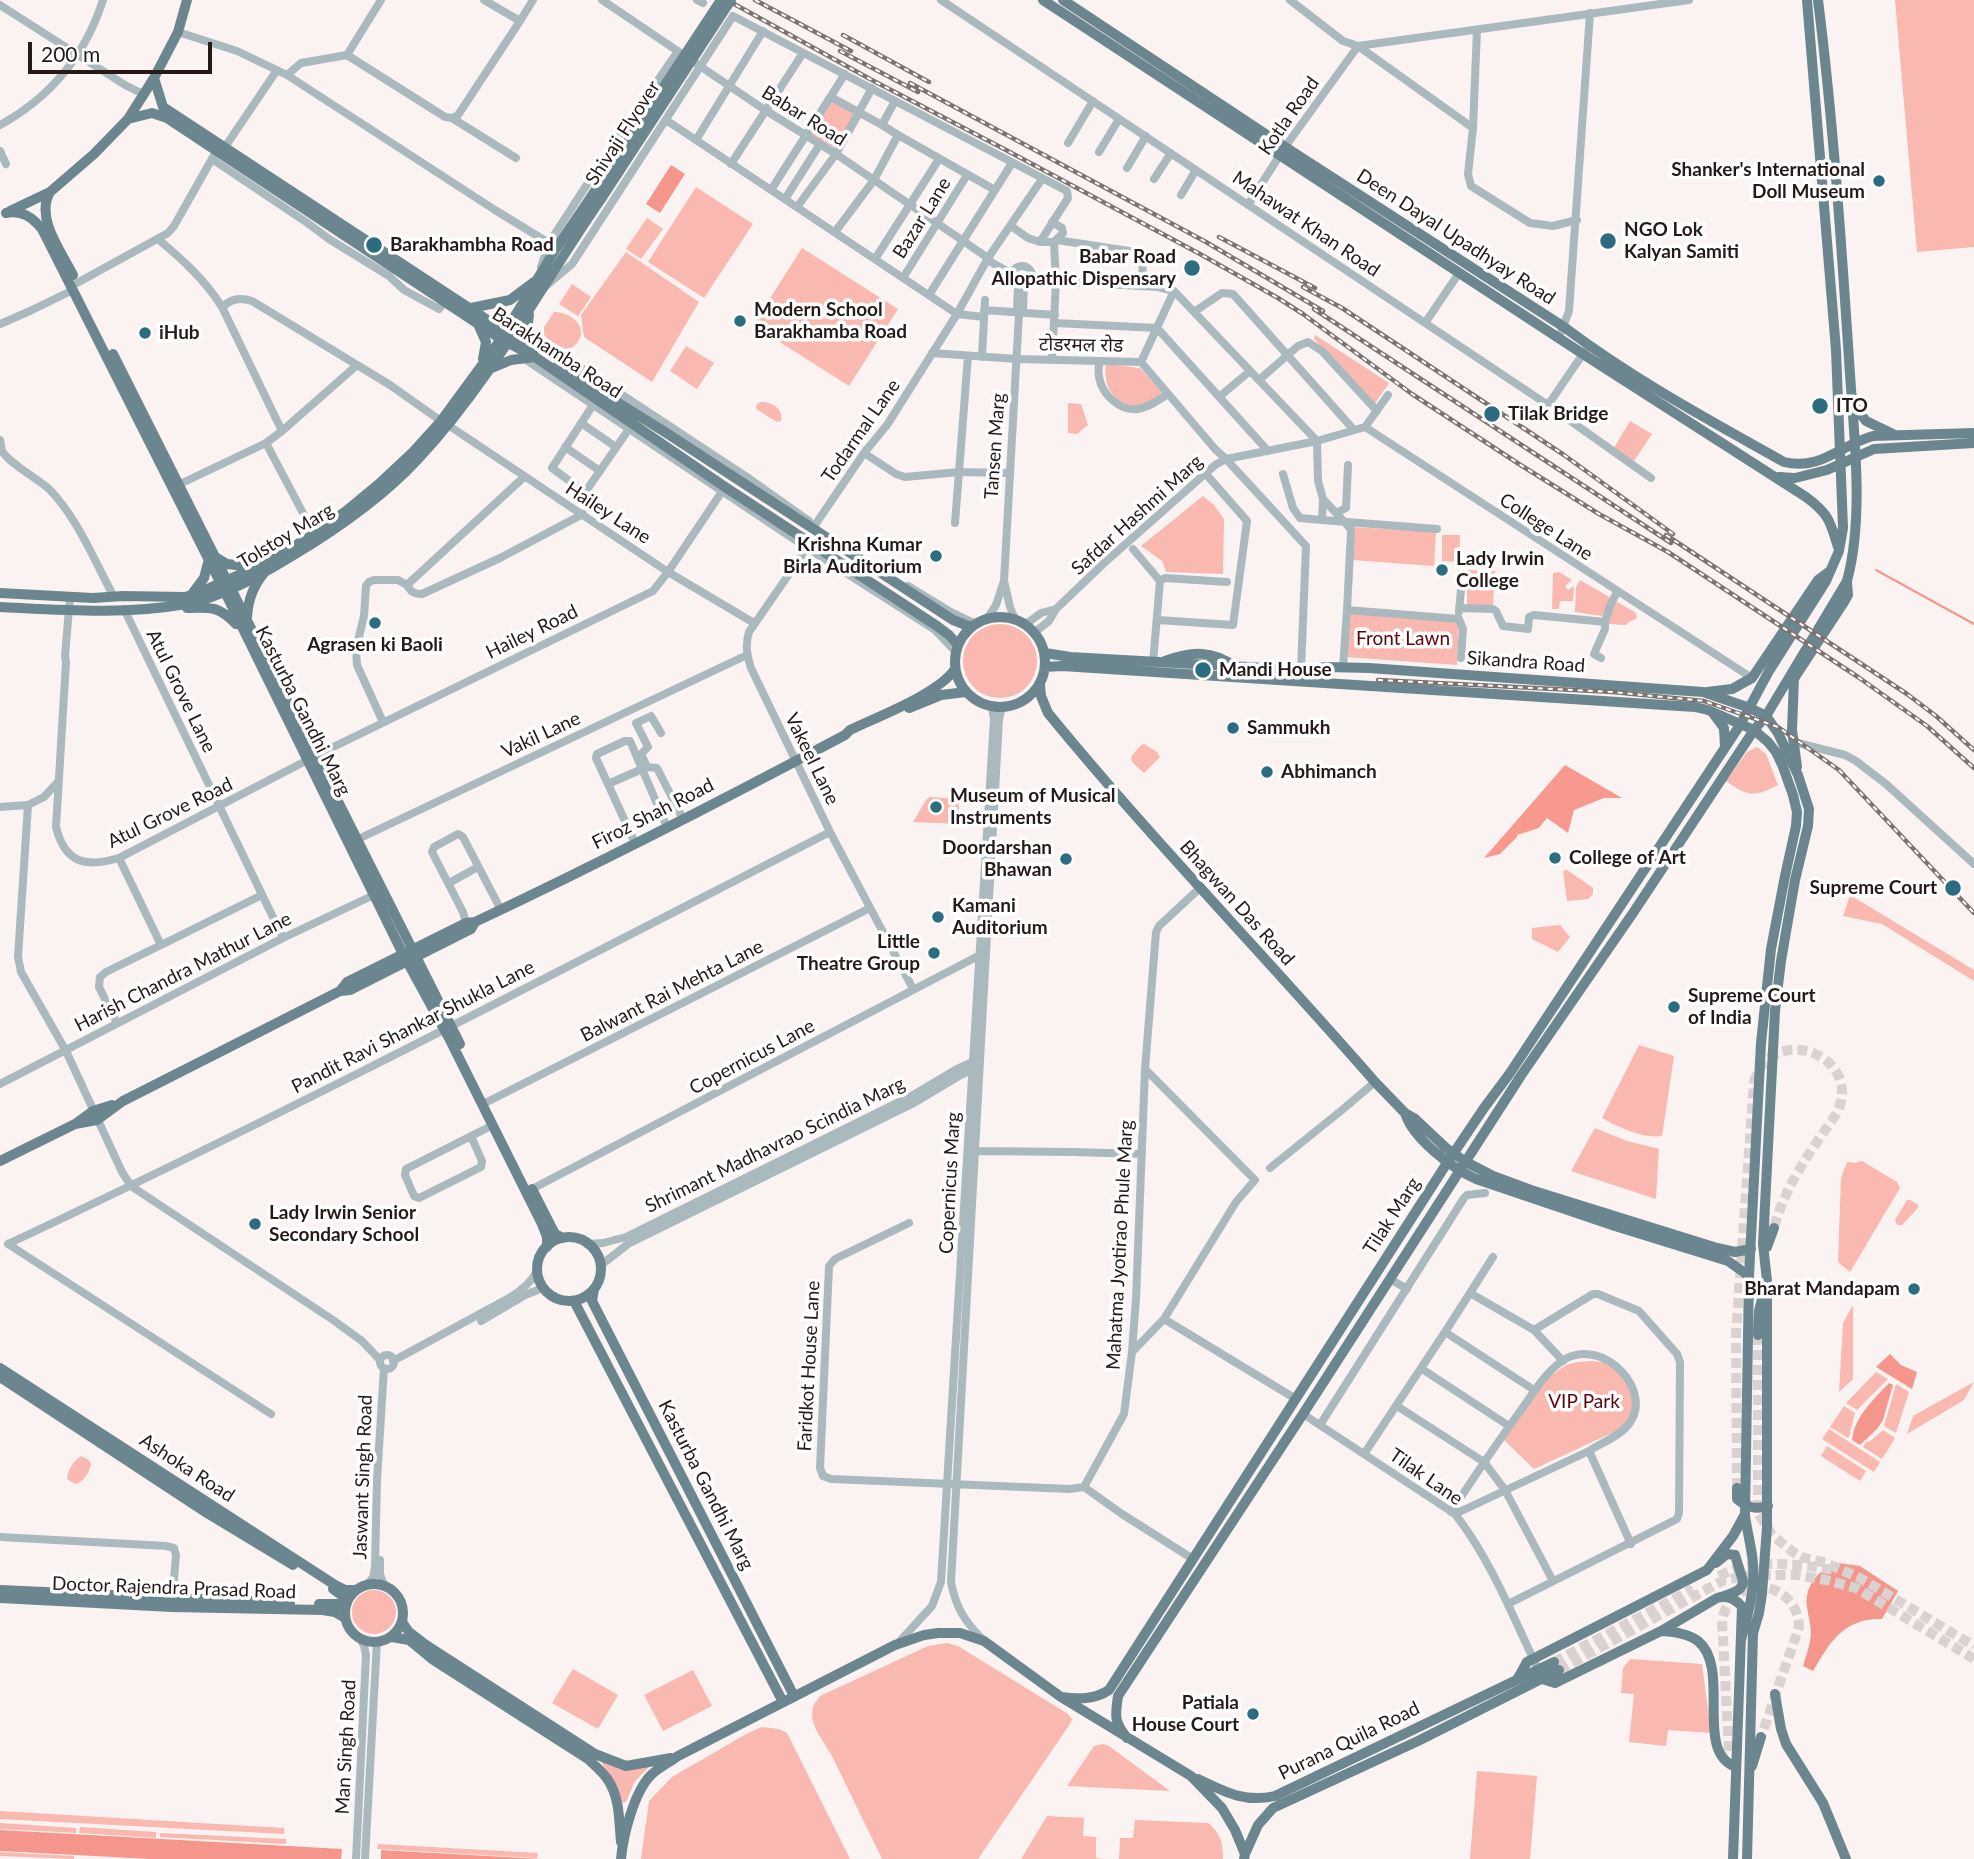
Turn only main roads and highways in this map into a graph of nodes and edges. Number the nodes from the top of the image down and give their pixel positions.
1 (187, 0) edge
2 (721, 0) edge
3 (731, 0) edge
4 (1043, 0) edge
5 (1063, 0) edge
6 (1807, 0) edge
7 (1818, 0) edge
8 (154, 78) junction
9 (143, 94) junction
10 (163, 107) junction
11 (128, 119) junction
12 (1283, 151) junction
13 (218, 153) junction
14 (50, 192) junction
15 (597, 196) junction
16 (3, 214) edge
17 (542, 283) junction
18 (75, 286) junction
19 (471, 308) junction
20 (529, 310) junction
21 (476, 322) junction
22 (507, 338) junction
23 (1585, 349) junction
24 (534, 354) junction
25 (485, 369) junction
26 (1851, 400) junction
27 (444, 423) junction
28 (1974, 433) edge
29 (1899, 436) junction
30 (1854, 443) junction
31 (1974, 443) edge
32 (1840, 449) junction
33 (1855, 463) junction
34 (1841, 465) junction
35 (1775, 477) junction
36 (1839, 551) junction
37 (213, 559) junction
38 (255, 567) junction
39 (267, 570) junction
40 (1847, 581) junction
41 (226, 585) junction
42 (0, 593) edge
43 (192, 594) junction
44 (0, 607) edge
45 (138, 608) junction
46 (247, 621) junction
47 (974, 625) junction
48 (243, 631) junction
49 (957, 649) junction
50 (1045, 653) junction
51 (1045, 667) junction
52 (955, 669) junction
53 (1765, 669) junction
54 (1794, 678) junction
55 (1040, 685) junction
56 (1686, 691) junction
57 (966, 692) junction
58 (1703, 692) junction
59 (1025, 700) junction
60 (1685, 706) junction
61 (1750, 708) junction
62 (1712, 711) junction
63 (1048, 713) junction
64 (1768, 718) junction
65 (1740, 725) junction
66 (1754, 730) junction
67 (845, 735) junction
68 (1725, 747) junction
69 (312, 758) junction
70 (1798, 775) junction
71 (1804, 791) junction
72 (1793, 794) junction
73 (1600, 937) junction
74 (1612, 944) junction
75 (410, 955) junction
76 (448, 1028) junction
77 (1405, 1113) junction
78 (1453, 1154) junction
79 (0, 1161) edge
80 (1466, 1162) junction
81 (1447, 1163) junction
82 (1460, 1172) junction
83 (1774, 1228) tunnel mouth
84 (563, 1238) junction
85 (1687, 1243) junction
86 (547, 1247) junction
87 (1751, 1249) junction
88 (1765, 1261) junction
89 (1749, 1276) junction
90 (1767, 1281) junction
91 (594, 1289) junction
92 (574, 1301) junction
93 (1758, 1335) tunnel mouth
94 (0, 1368) edge
95 (0, 1377) edge
96 (1737, 1488) tunnel mouth
97 (1768, 1506) junction
98 (1745, 1510) junction
99 (1707, 1570) junction
100 (361, 1587) junction
101 (0, 1590) edge
102 (0, 1598) edge
103 (1717, 1598) junction
104 (172, 1603) junction
105 (346, 1604) junction
106 (345, 1618) junction
107 (402, 1622) junction
108 (1661, 1630) junction
109 (392, 1637) junction
110 (1741, 1640) junction
111 (1556, 1666) tunnel mouth
112 (1538, 1669) junction
113 (1775, 1694) dead end
114 (794, 1696) junction
115 (1061, 1697) junction
116 (783, 1702) junction
117 (1761, 1737) tunnel mouth
118 (1127, 1738) junction
119 (1729, 1751) tunnel mouth
120 (591, 1756) junction
121 (678, 1756) junction
122 (1736, 1767) junction
123 (1191, 1776) junction
124 (1748, 1780) junction
125 (1256, 1799) junction
126 (1265, 1816) junction
127 (622, 1854) edge
128 (1244, 1857) edge
129 (1734, 1859) edge
130 (1747, 1859) edge
131 (1846, 1859) edge

1 - 8 main road
2 - 15 main road, Shivaji Flyover, bridge
3 - 15 main road, Shivaji Flyover, bridge
4 - 12 main road, Deen Dayal Upadhyay Road
5 - 12 main road, Deen Dayal Upadhyay Road
6 - 32 main road
7 - 26 main road
8 - 9 main road
8 - 10 main road
9 - 10 main road, Barakhamba Road
9 - 11 main road
10 - 13 main road, Barakhamba Road
11 - 13 main road, Barakhamba Road
11 - 14 main road
12 - 23 main road, Deen Dayal Upadhyay Road
12 - 23 main road, Deen Dayal Upadhyay Road
13 - 19 main road, Barakhamba Road
13 - 21 main road, Barakhamba Road
14 - 16 main road
14 - 18 main road, Kasturba Gandhi Marg
15 - 17 main road, Shivaji Flyover
16 - 18 main road, Kasturba Gandhi Marg
17 - 19 main road
17 - 20 main road
17 - 22 main road
18 - 37 main road, Kasturba Gandhi Marg
18 - 37 main road, Kasturba Gandhi Marg
19 - 22 main road, Barakhamba Road
20 - 22 main road
20 - 24 main road
21 - 22 main road, Barakhamba Road
21 - 25 main road
22 - 24 main road, Barakhamba Road
22 - 25 main road, Tolstoy Marg
23 - 32 main road, Deen Dayal Upadhyay Road
23 - 35 main road, Deen Dayal Upadhyay Road
24 - 25 main road
24 - 47 main road, Barakhamba Road
24 - 49 main road, Barakhamba Road
25 - 27 main road, Tolstoy Marg
26 - 29 main road
26 - 30 main road
27 - 38 main road, Tolstoy Marg
27 - 39 main road, Tolstoy Marg
28 - 29 main road, Deen Dayal Upadhyay Road
29 - 30 main road, Deen Dayal Upadhyay Road
30 - 32 main road, Deen Dayal Upadhyay Road
30 - 33 main road
31 - 33 main road
32 - 34 main road
33 - 34 main road
33 - 40 main road
34 - 35 main road
34 - 36 main road
35 - 36 main road, Deen Dayal Upadhyay Road
36 - 53 main road
37 - 38 main road
37 - 41 main road, Kasturba Gandhi Marg
37 - 43 main road
38 - 41 main road, Tolstoy Marg
39 - 41 main road, Tolstoy Marg
39 - 46 main road
40 - 54 main road
40 - 64 main road
41 - 43 main road, Tolstoy Marg
41 - 45 main road, Tolstoy Marg
41 - 46 main road, Kasturba Gandhi Marg
41 - 48 main road, Kasturba Gandhi Marg
42 - 43 main road, Tolstoy Marg
44 - 45 main road, Tolstoy Marg
45 - 48 main road
46 - 69 main road, Kasturba Gandhi Marg
47 - 49 main road
47 - 50 main road
48 - 69 main road, Kasturba Gandhi Marg
49 - 52 main road
50 - 51 main road
50 - 56 main road, Sikandra Road
51 - 55 main road
51 - 60 main road, Sikandra Road
52 - 57 main road
52 - 67 main road, Firoz Shah Road
53 - 58 main road
53 - 61 main road, Tilak Marg
54 - 64 main road
54 - 70 main road
55 - 59 main road
55 - 63 main road, Bhagwan Das Road
56 - 58 main road, Sikandra Road
56 - 60 main road
57 - 59 main road
57 - 67 main road, Firoz Shah Road
58 - 61 main road, Sikandra Road
59 - 63 main road, Bhagwan Das Road
60 - 62 main road, Sikandra Road
61 - 64 main road, Sikandra Road
61 - 65 main road, Tilak Marg
62 - 65 main road, Sikandra Road
62 - 68 main road
63 - 77 main road, Bhagwan Das Road
64 - 66 main road, Tilak Marg
64 - 70 main road
65 - 66 main road, Sikandra Road
65 - 68 main road, Tilak Marg
66 - 72 main road
66 - 74 main road, Tilak Marg
67 - 75 main road, Firoz Shah Road
68 - 73 main road, Tilak Marg
69 - 75 main road, Kasturba Gandhi Marg
70 - 71 main road
71 - 72 main road
71 - 88 main road
72 - 87 main road
73 - 74 main road
73 - 78 main road, Tilak Marg
74 - 80 main road, Tilak Marg
75 - 76 main road, Kasturba Gandhi Marg
75 - 79 main road, Firoz Shah Road
76 - 84 main road, Kasturba Gandhi Marg
76 - 86 main road, Kasturba Gandhi Marg
77 - 78 main road, Bhagwan Das Road
77 - 81 main road, Bhagwan Das Road
78 - 80 main road, Bhagwan Das Road
78 - 81 main road, Tilak Marg
80 - 82 main road, Tilak Marg
80 - 85 main road, Bhagwan Das Road
81 - 82 main road, Bhagwan Das Road
81 - 115 main road, Tilak Marg
82 - 85 main road, Bhagwan Das Road
82 - 118 main road, Tilak Marg
83 - 88 main road
84 - 86 main road
84 - 91 main road
85 - 87 main road, Bhagwan Das Road
85 - 89 main road, Bhagwan Das Road
86 - 92 main road
87 - 89 main road
88 - 90 main road
89 - 98 main road
90 - 93 main road
90 - 97 main road
91 - 92 main road
91 - 114 main road, Kasturba Gandhi Marg
92 - 116 main road, Kasturba Gandhi Marg
94 - 100 main road, Ashoka Road
95 - 105 main road, Ashoka Road
96 - 98 main road
97 - 98 main road
97 - 124 main road
98 - 99 main road, Purana Quila Road
98 - 110 main road
99 - 103 main road
99 - 112 main road, Purana Quila Road
100 - 105 main road
100 - 107 main road
101 - 104 main road, Doctor Rajendra Prasad Road
102 - 104 main road, Doctor Rajendra Prasad Road
103 - 108 main road
103 - 110 main road
104 - 105 main road, Doctor Rajendra Prasad Road
104 - 106 main road, Doctor Rajendra Prasad Road
105 - 106 main road
106 - 109 main road
107 - 109 main road
107 - 120 main road
108 - 112 main road
108 - 122 main road
109 - 120 main road
110 - 122 main road
111 - 112 main road
112 - 125 main road, Purana Quila Road
112 - 126 main road, Purana Quila Road
113 - 131 main road
114 - 115 main road
114 - 116 main road
115 - 118 main road
116 - 121 main road
117 - 124 main road
118 - 123 main road
119 - 122 main road
120 - 121 main road
120 - 127 main road
121 - 127 main road
122 - 129 main road
123 - 125 main road
123 - 128 main road
124 - 130 main road
125 - 126 main road
126 - 128 main road, Purana Quila Road

